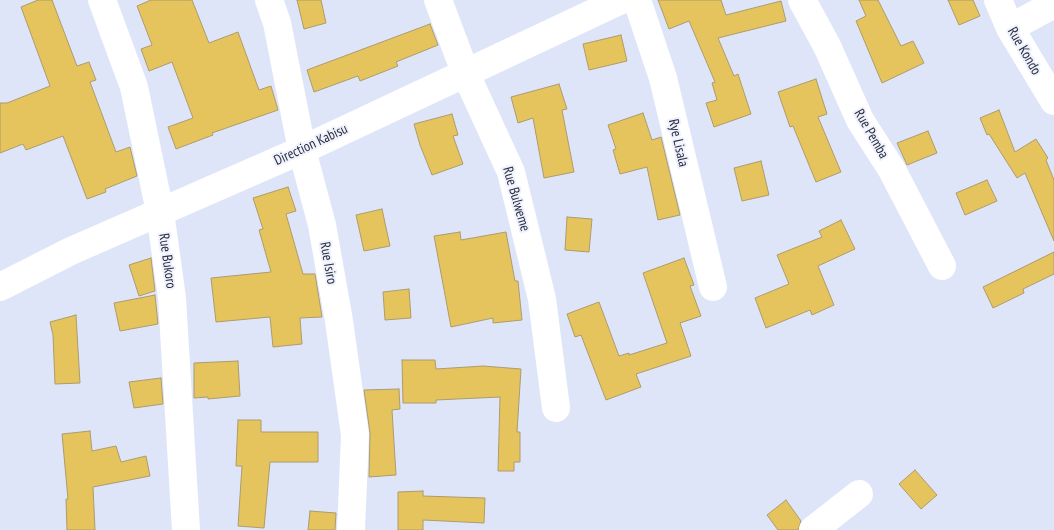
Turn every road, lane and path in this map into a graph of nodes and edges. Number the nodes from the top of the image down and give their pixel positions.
1 (102, 0) edge
2 (269, 0) edge
3 (438, 0) edge
4 (637, 0) edge
5 (802, 0) edge
6 (998, 0) edge
7 (608, 2) edge
8 (1054, 4) edge
9 (1010, 28) junction
10 (465, 72) junction
11 (1054, 101) edge
12 (302, 150) junction
13 (160, 212) junction
14 (942, 266) dead end
15 (0, 287) edge
16 (713, 287) dead end
17 (556, 408) dead end
18 (859, 494) dead end
19 (186, 530) edge
20 (351, 530) edge
21 (813, 530) edge

1 - 13 street, Rue Bukoro
2 - 12 street, Rue Isiro
3 - 10 street, Rue Bulweme
4 - 16 street, Rye Lisala
5 - 14 street, Rue Pemba
6 - 9 street, Rue Kondo
7 - 10 street, Direction Kabisu
8 - 9 street
9 - 11 street, Rue Kondo
10 - 12 street, Direction Kabisu
10 - 17 street, Rue Bulweme
12 - 13 street, Direction Kabisu
12 - 20 street, Rue Isiro
13 - 15 street, Direction Kabisu
13 - 19 street, Rue Bukoro
18 - 21 street

